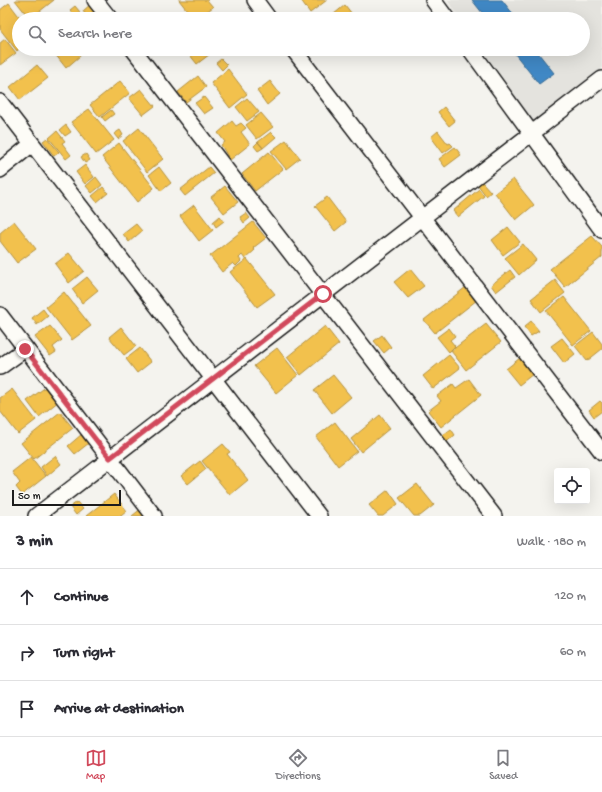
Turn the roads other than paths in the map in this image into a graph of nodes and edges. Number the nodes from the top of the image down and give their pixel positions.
1 (95, 0) edge
2 (255, 0) edge
3 (433, 0) edge
4 (104, 12) edge
5 (264, 12) edge
6 (442, 12) edge
7 (138, 56) edge
8 (298, 56) edge
9 (475, 56) edge
10 (602, 79) edge
11 (0, 102) edge
12 (532, 133) junction
13 (32, 144) junction
14 (0, 170) edge
15 (423, 217) junction
16 (602, 230) edge
17 (323, 294) junction
18 (0, 315) edge
19 (25, 349) junction
20 (0, 367) edge
21 (213, 379) junction
22 (602, 452) edge
23 (110, 458) junction
24 (36, 516) edge
25 (154, 516) edge
26 (319, 516) edge
27 (494, 516) edge

1 - 4 street
2 - 5 street
3 - 6 street
7 - 17 street
8 - 15 street
9 - 12 street
10 - 12 street
11 - 13 street
12 - 15 street
12 - 16 street
13 - 14 street
13 - 21 street
15 - 17 street
15 - 22 street
17 - 21 street
17 - 27 street
18 - 19 street
19 - 20 street
19 - 23 street
21 - 23 street
21 - 26 street
23 - 24 street
23 - 25 street

